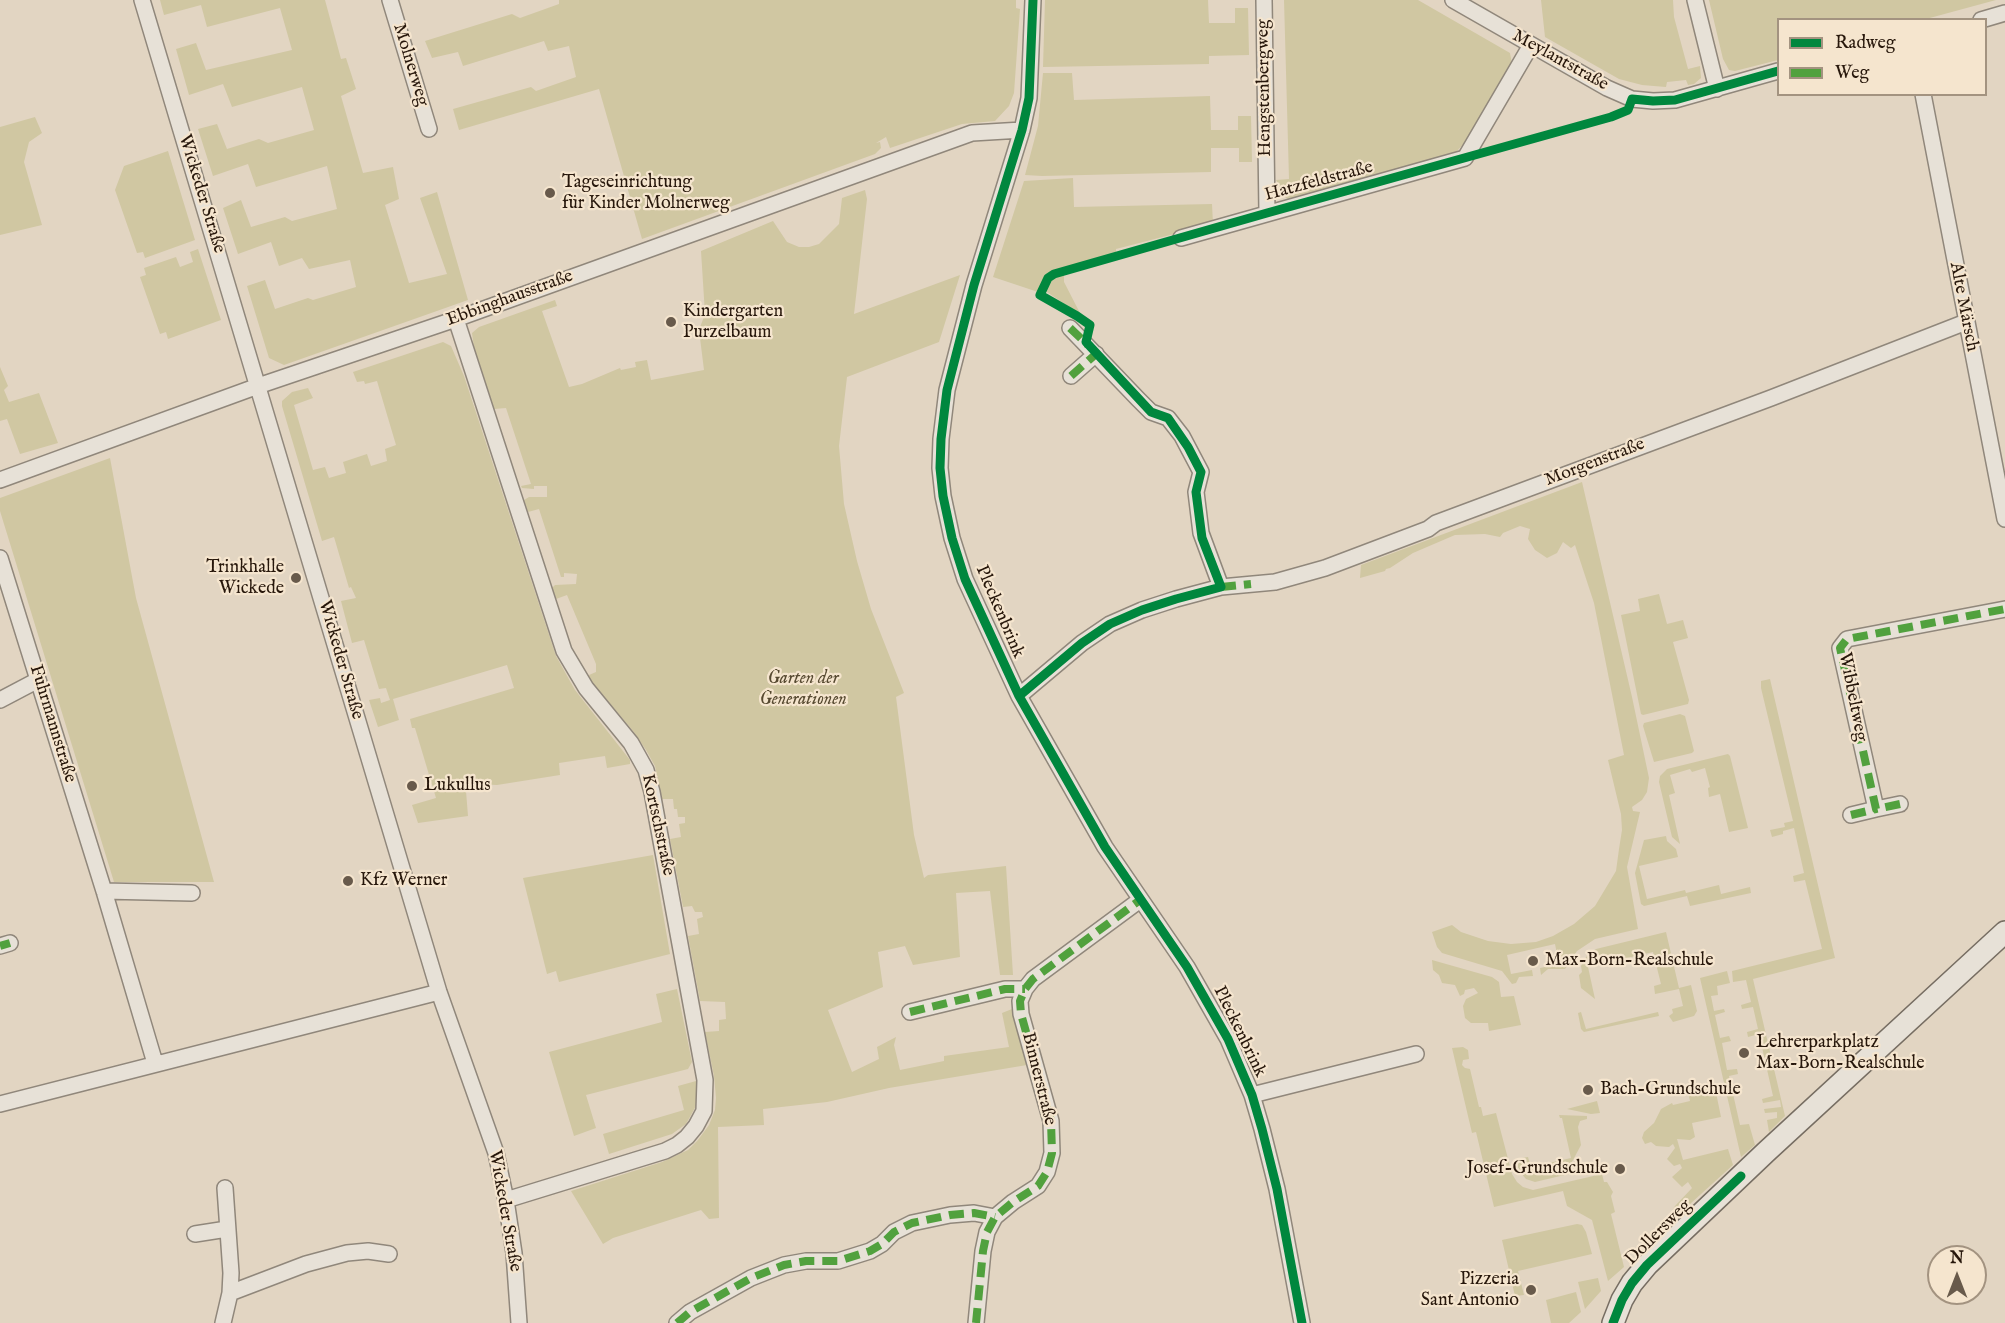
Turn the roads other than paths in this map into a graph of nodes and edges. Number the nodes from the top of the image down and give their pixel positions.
1 (142, 0) edge
2 (390, 0) edge
3 (1033, 0) edge
4 (1264, 0) edge
5 (1453, 0) edge
6 (1695, 0) edge
7 (2005, 13) edge
8 (1987, 18) edge
9 (1531, 45) junction
10 (1777, 72) edge
11 (1717, 88) junction
12 (1923, 96) edge
13 (429, 129) dead end
14 (1022, 130) junction
15 (1267, 213) junction
16 (1181, 238) dead end
17 (456, 318) junction
18 (1966, 322) junction
19 (1070, 327) dead end
20 (1096, 354) junction
21 (1071, 376) dead end
22 (258, 386) junction
23 (0, 480) edge
24 (2005, 519) edge
25 (0, 558) edge
26 (1221, 587) junction
27 (2005, 609) edge
28 (38, 680) junction
29 (1019, 696) junction
30 (0, 700) edge
31 (1900, 804) dead end
32 (1876, 809) junction
33 (1851, 815) dead end
34 (104, 891) junction
35 (192, 893) dead end
36 (1140, 900) junction
37 (2005, 932) edge
38 (1026, 988) junction
39 (439, 992) junction
40 (910, 1012) dead end
41 (1416, 1054) dead end
42 (155, 1063) junction
43 (1251, 1095) junction
44 (0, 1104) edge
45 (225, 1188) dead end
46 (506, 1200) junction
47 (995, 1218) junction
48 (227, 1228) junction
49 (195, 1234) dead end
50 (389, 1254) dead end
51 (230, 1293) junction
52 (223, 1323) edge
53 (519, 1323) edge
54 (677, 1323) edge
55 (976, 1323) edge
56 (1302, 1323) edge
57 (1613, 1323) edge

1 - 22 street, Wickeder Straße
2 - 13 street, Molnerweg
3 - 14 street, Pleckenbrink
4 - 15 street, Hengstenbergweg
5 - 9 street, Meylantstraße
6 - 11 street
7 - 8 street
9 - 11 street, Meylantstraße
9 - 15 street, Hatzfeldstraße
10 - 11 street, Meylantstraße
12 - 18 street, Alte Märsch
14 - 17 street, Ebbinghausstraße
14 - 29 street, Pleckenbrink
15 - 16 street, Hatzfeldstraße
17 - 22 street, Ebbinghausstraße
17 - 46 street, Kortschstraße
18 - 24 street, Alte Märsch
18 - 26 street, Morgenstraße
19 - 20 street
20 - 21 street
20 - 26 street
22 - 23 street, Ebbinghausstraße
22 - 39 street, Wickeder Straße
25 - 28 street, Fuhrmannstraße
26 - 29 street, Morgenstraße
27 - 32 street, Wibbeltweg
28 - 30 street
28 - 34 street, Fuhrmannstraße
29 - 36 street, Pleckenbrink
31 - 32 street
32 - 33 street
34 - 35 street
34 - 42 street, Fuhrmannstraße
36 - 38 street
36 - 43 street, Pleckenbrink
37 - 57 main road, Dollersweg
38 - 40 street
38 - 47 street, Binnerstraße
39 - 42 street
39 - 46 street, Wickeder Straße
41 - 43 street
42 - 44 street
43 - 56 street, Pleckenbrink
45 - 48 street
46 - 53 street, Wickeder Straße
47 - 54 street
47 - 55 street, Binnerstraße
48 - 49 street
48 - 51 street
50 - 51 street
51 - 52 street

